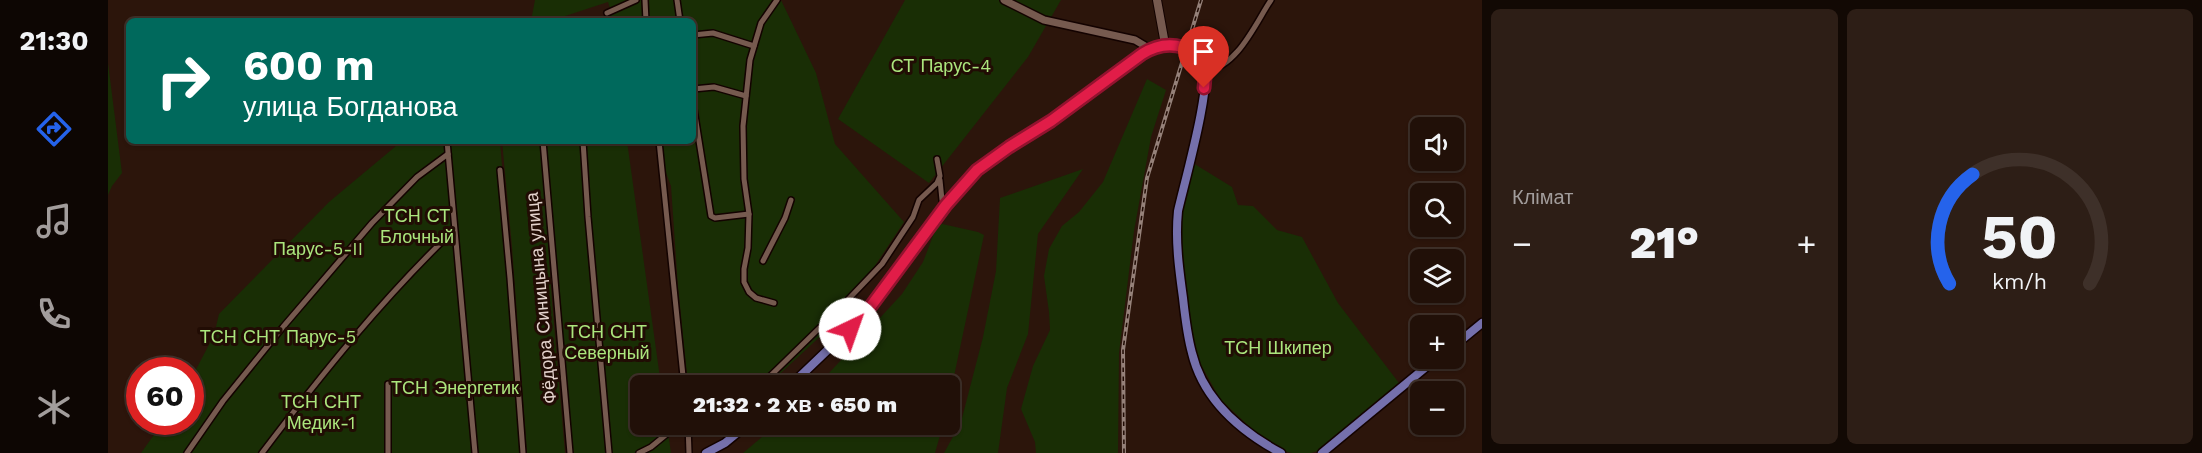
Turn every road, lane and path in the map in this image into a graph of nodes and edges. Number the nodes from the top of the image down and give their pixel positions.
1 (636, 0) edge
2 (645, 0) edge
3 (677, 0) edge
4 (777, 0) edge
5 (1004, 0) edge
6 (1157, 0) edge
7 (1271, 0) edge
8 (607, 12) dead end
9 (646, 18) edge
10 (680, 18) edge
11 (696, 35) edge
12 (1165, 45) junction
13 (754, 46) junction
14 (1150, 49) junction
15 (1206, 71) junction
16 (696, 89) edge
17 (746, 96) junction
18 (696, 122) edge
19 (447, 144) edge
20 (543, 144) edge
21 (583, 144) edge
22 (659, 144) edge
23 (448, 154) junction
24 (937, 159) dead end
25 (500, 170) dead end
26 (940, 176) junction
27 (791, 200) dead end
28 (942, 200) dead end
29 (749, 214) junction
30 (454, 230) junction
31 (763, 261) dead end
32 (774, 303) dead end
33 (1482, 323) edge
34 (1464, 338) edge
35 (1424, 369) edge
36 (683, 375) edge
37 (771, 375) edge
38 (801, 375) edge
39 (388, 384) dead end
40 (666, 435) edge
41 (688, 435) edge
42 (734, 435) edge
43 (187, 453) edge
44 (262, 453) edge
45 (388, 453) edge
46 (475, 453) edge
47 (523, 453) edge
48 (570, 453) edge
49 (609, 453) edge
50 (639, 453) edge
51 (689, 453) edge
52 (706, 453) edge
53 (1281, 453) edge
54 (1322, 453) edge

1 - 8 street
2 - 9 street
3 - 10 street
4 - 13 street
5 - 14 street
6 - 12 main road
7 - 15 street
11 - 13 street
12 - 14 main road
12 - 15 main road
13 - 17 street
14 - 38 main road
15 - 53 main road
16 - 17 street
17 - 29 street
18 - 29 street
19 - 23 street
20 - 48 street, Фёдора Синицына улица
21 - 49 street
22 - 36 street
23 - 30 street
23 - 43 street
24 - 26 street
25 - 47 street
26 - 28 street
26 - 37 street
27 - 31 street
29 - 32 street
30 - 44 street
30 - 46 street
33 - 34 main road
35 - 54 main road
39 - 45 street
40 - 50 street
41 - 51 street
42 - 52 main road

